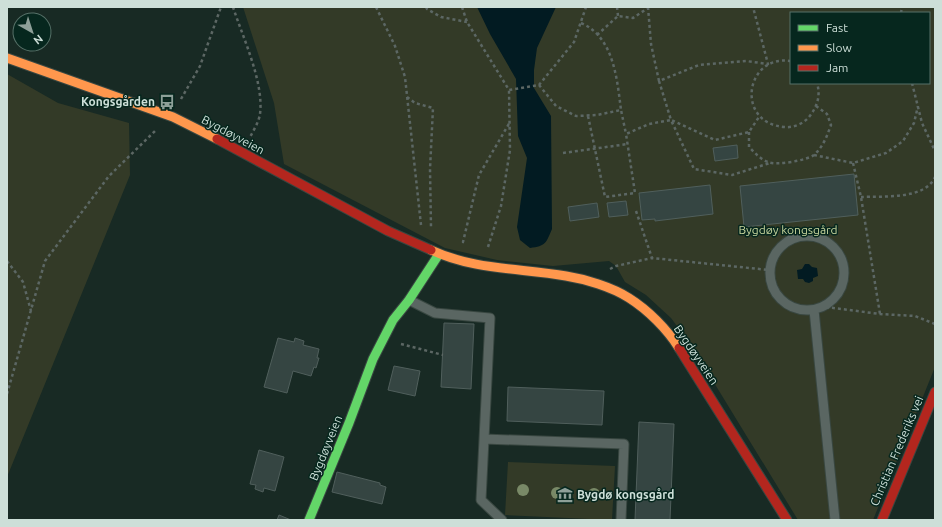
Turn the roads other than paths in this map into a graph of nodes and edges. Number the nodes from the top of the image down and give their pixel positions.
1 (7, 58) edge
2 (438, 254) junction
3 (409, 300) junction
4 (814, 310) junction
5 (935, 392) edge
6 (484, 439) junction
7 (309, 520) edge
8 (502, 520) edge
9 (621, 520) edge
10 (787, 520) edge
11 (835, 520) edge
12 (882, 520) edge

1 - 2 street, Bygdøyveien
2 - 3 street, Bygdøyveien
2 - 10 street, Bygdøyveien
3 - 6 lane
3 - 7 street, Bygdøyveien
4 - 4 lane
4 - 11 lane
5 - 12 street, Christian Frederiks vei
6 - 8 lane
6 - 9 lane

